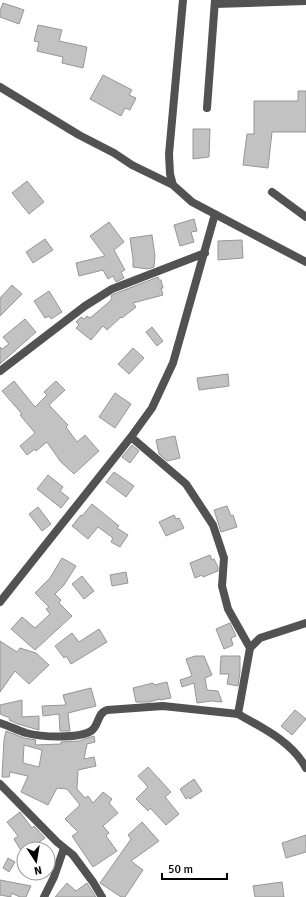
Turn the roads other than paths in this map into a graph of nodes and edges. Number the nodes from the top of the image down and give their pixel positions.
1 (183, 0) edge
2 (306, 1) edge
3 (215, 2) edge
4 (0, 87) edge
5 (207, 108) dead end
6 (173, 185) junction
7 (272, 192) dead end
8 (215, 214) junction
9 (306, 217) edge
10 (205, 253) junction
11 (306, 262) edge
12 (0, 371) edge
13 (131, 437) junction
14 (0, 602) edge
15 (306, 623) edge
16 (250, 648) junction
17 (238, 714) junction
18 (0, 723) edge
19 (306, 768) edge
20 (0, 784) edge
21 (64, 848) junction
22 (44, 897) edge
23 (102, 897) edge

1 - 6 street
2 - 3 street
3 - 5 street
4 - 6 street
6 - 8 street
7 - 9 street
8 - 10 street
8 - 11 street
10 - 12 street
10 - 13 street
13 - 14 street
13 - 16 street
15 - 16 street
16 - 17 street
17 - 18 street
17 - 19 street
20 - 21 street
21 - 22 street
21 - 23 street

